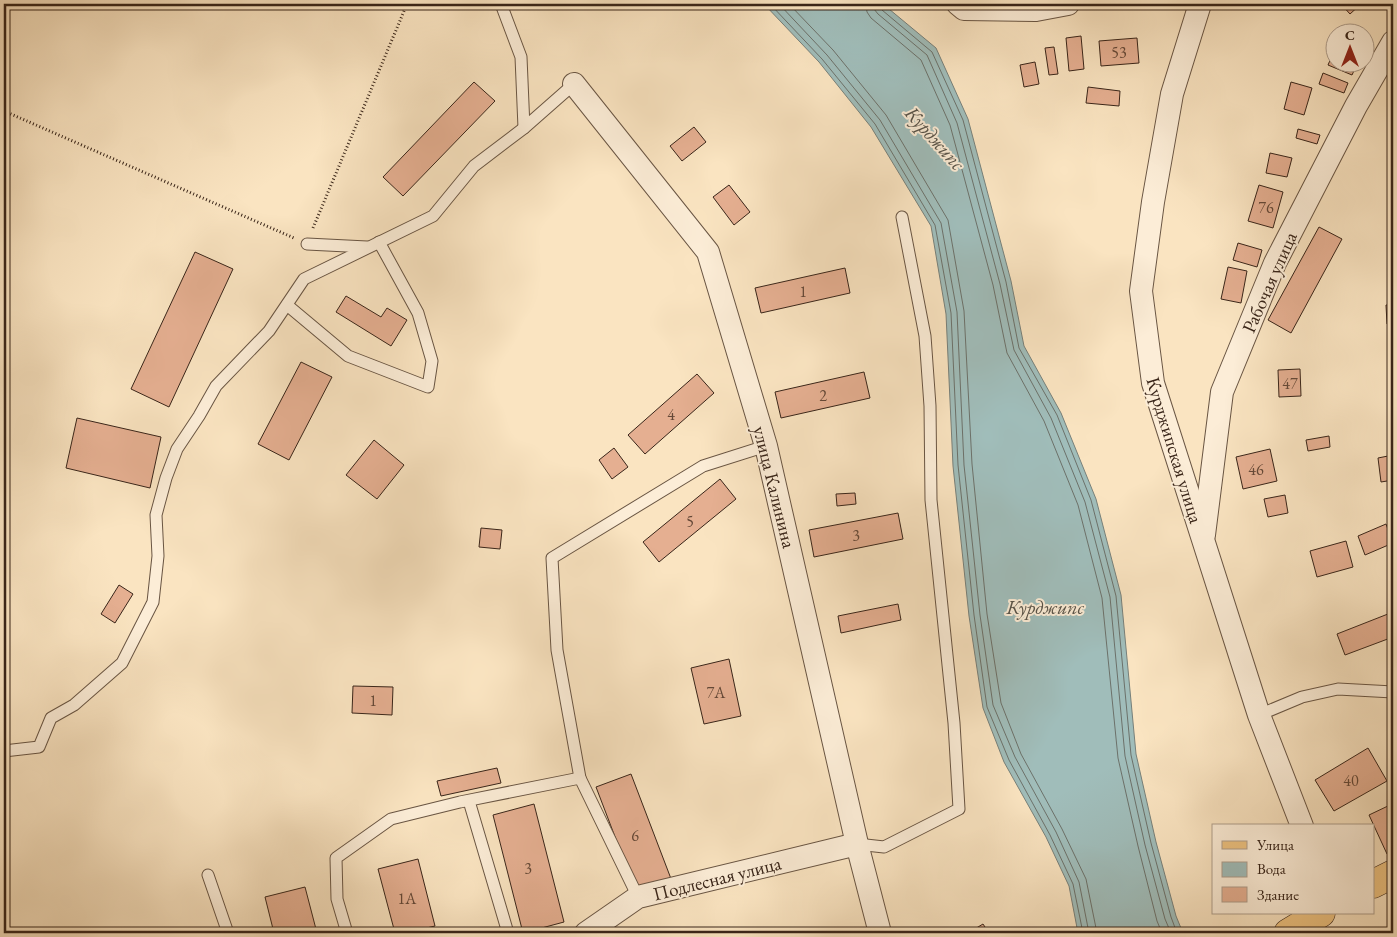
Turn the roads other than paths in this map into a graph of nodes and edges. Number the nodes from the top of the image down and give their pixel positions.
1 (501, 4) edge
2 (958, 4) edge
3 (1068, 4) edge
4 (1200, 4) edge
5 (1393, 42) edge
6 (574, 84) joint
7 (524, 128) junction
8 (902, 217) dead end
9 (307, 244) road end
10 (374, 244) junction
11 (287, 305) junction
12 (766, 446) junction
13 (1203, 541) junction
14 (1393, 692) edge
15 (1259, 715) junction
16 (4, 751) edge
17 (580, 778) junction
18 (470, 801) junction
19 (1301, 824) edge
20 (857, 844) junction
21 (1393, 874) edge
22 (208, 875) dead end
23 (1374, 884) edge
24 (638, 897) junction
25 (1319, 914) edge
26 (228, 933) edge
27 (347, 933) edge
28 (508, 933) edge
29 (586, 933) edge
30 (880, 933) edge
31 (1288, 933) edge

1 - 7 lane
2 - 3 street
4 - 13 street, Курджипская улица
5 - 13 street, Рабочая улица
6 - 7 lane
6 - 12 street, улица Калинина
7 - 10 lane
8 - 20 lane
9 - 10 lane
10 - 11 lane
10 - 11 lane
11 - 16 lane
12 - 17 lane
12 - 20 street, улица Калинина
13 - 15 street, Курджипская улица
14 - 15 lane
15 - 19 street, Курджипская улица
17 - 18 lane
17 - 24 lane
18 - 27 lane
18 - 28 lane
20 - 24 street, Подлесная улица
20 - 30 street, улица Калинина
21 - 23 main road
22 - 26 lane
24 - 29 street, Подлесная улица
25 - 31 main road

